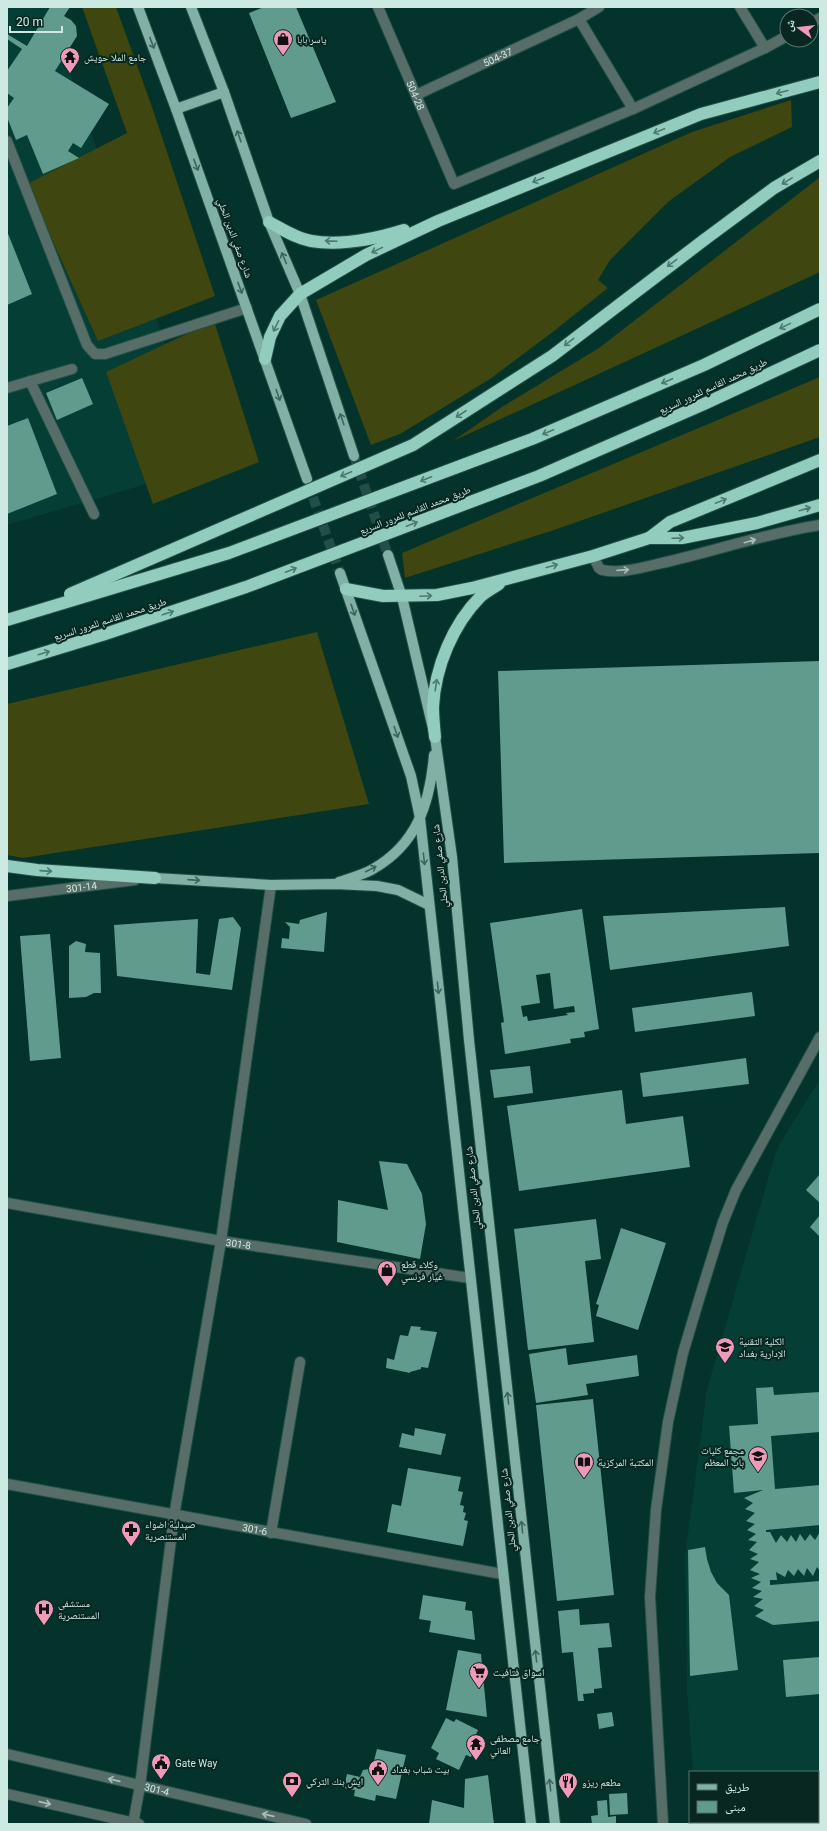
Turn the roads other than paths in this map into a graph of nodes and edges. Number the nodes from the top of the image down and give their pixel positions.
1 (138, 7) edge
2 (191, 7) edge
3 (378, 7) edge
4 (599, 7) edge
5 (740, 7) edge
6 (579, 19) junction
7 (779, 40) edge
8 (765, 48) junction
9 (820, 82) edge
10 (224, 92) junction
11 (416, 94) junction
12 (176, 109) junction
13 (633, 109) junction
14 (7, 141) edge
15 (820, 161) edge
16 (438, 221) junction
17 (269, 222) junction
18 (300, 294) junction
19 (247, 308) junction
20 (820, 309) edge
21 (820, 350) edge
22 (265, 358) junction
23 (72, 369) dead end
24 (30, 381) junction
25 (7, 388) edge
26 (354, 456) tunnel mouth
27 (820, 460) edge
28 (307, 479) tunnel mouth
29 (820, 505) edge
30 (94, 514) dead end
31 (820, 525) edge
32 (649, 538) junction
33 (388, 555) tunnel mouth
34 (593, 556) junction
35 (340, 573) tunnel mouth
36 (506, 578) junction
37 (346, 589) junction
38 (402, 597) junction
39 (12, 618) edge
40 (7, 664) edge
41 (435, 737) junction
42 (420, 818) junction
43 (7, 866) edge
44 (155, 878) junction
45 (335, 884) junction
46 (271, 885) junction
47 (7, 896) edge
48 (429, 905) junction
49 (820, 1037) edge
50 (7, 1203) edge
51 (221, 1241) junction
52 (470, 1278) junction
53 (300, 1362) dead end
54 (7, 1484) edge
55 (174, 1516) junction
56 (271, 1533) junction
57 (502, 1574) junction
58 (7, 1754) edge
59 (140, 1786) junction
60 (7, 1794) edge
61 (135, 1824) edge
62 (306, 1824) edge
63 (531, 1824) edge
64 (555, 1824) edge
65 (663, 1824) edge

1 -> 12 main road, شارع صفي الدين الحلي
2 - 10 main road
3 - 11 street, 504-28
4 - 6 street, 504-37
5 - 8 street
6 - 11 street, 504-37
6 - 13 street
7 - 8 street
8 - 13 street
9 -> 16 highway
10 - 12 main road
17 -> 10 main road
11 - 13 street, 504-28
12 -> 19 main road, شارع صفي الدين الحلي
14 - 19 street
15 -> 39 highway, bridge
16 -> 17 highway
16 -> 18 highway
18 -> 17 main road
18 -> 22 highway
26 -> 18 main road
19 - 22 main road, شارع صفي الدين الحلي
20 -> 39 highway, bridge
40 -> 21 highway, طريق محمد القاسم للمرور السريع, bridge
22 -> 28 main road, شارع صفي الدين الحلي
23 - 24 street
24 - 25 street
24 - 30 street
32 -> 27 highway
32 -> 29 highway
34 -> 31 street
32 - 34 highway
33 - 38 main road, شارع صفي الدين الحلي
36 -> 34 highway
35 - 37 main road, شارع صفي الدين الحلي
38 -> 36 highway
41 -> 36 highway
37 - 38 highway
37 -> 42 main road, شارع صفي الدين الحلي
38 - 41 main road, شارع صفي الدين الحلي
41 - 42 main road
64 -> 41 main road, شارع صفي الدين الحلي
45 -> 42 main road
42 -> 48 main road, شارع صفي الدين الحلي
43 -> 44 highway
44 -> 46 main road
44 - 47 street, 301-14
45 - 46 main road
45 - 48 main road
46 - 51 street
48 -> 52 main road, شارع صفي الدين الحلي
49 - 65 street
50 - 51 street, 301-8
51 - 52 street, 301-8
51 - 55 street
52 - 57 main road, شارع صفي الدين الحلي
53 - 56 street
54 - 55 street, 301-6
55 - 56 street, 301-6
55 - 59 street
56 - 57 street, 301-6
57 - 63 main road, شارع صفي الدين الحلي
59 -> 58 street, 301-4
59 - 61 street
62 -> 59 street, 301-4
60 -> 61 street

